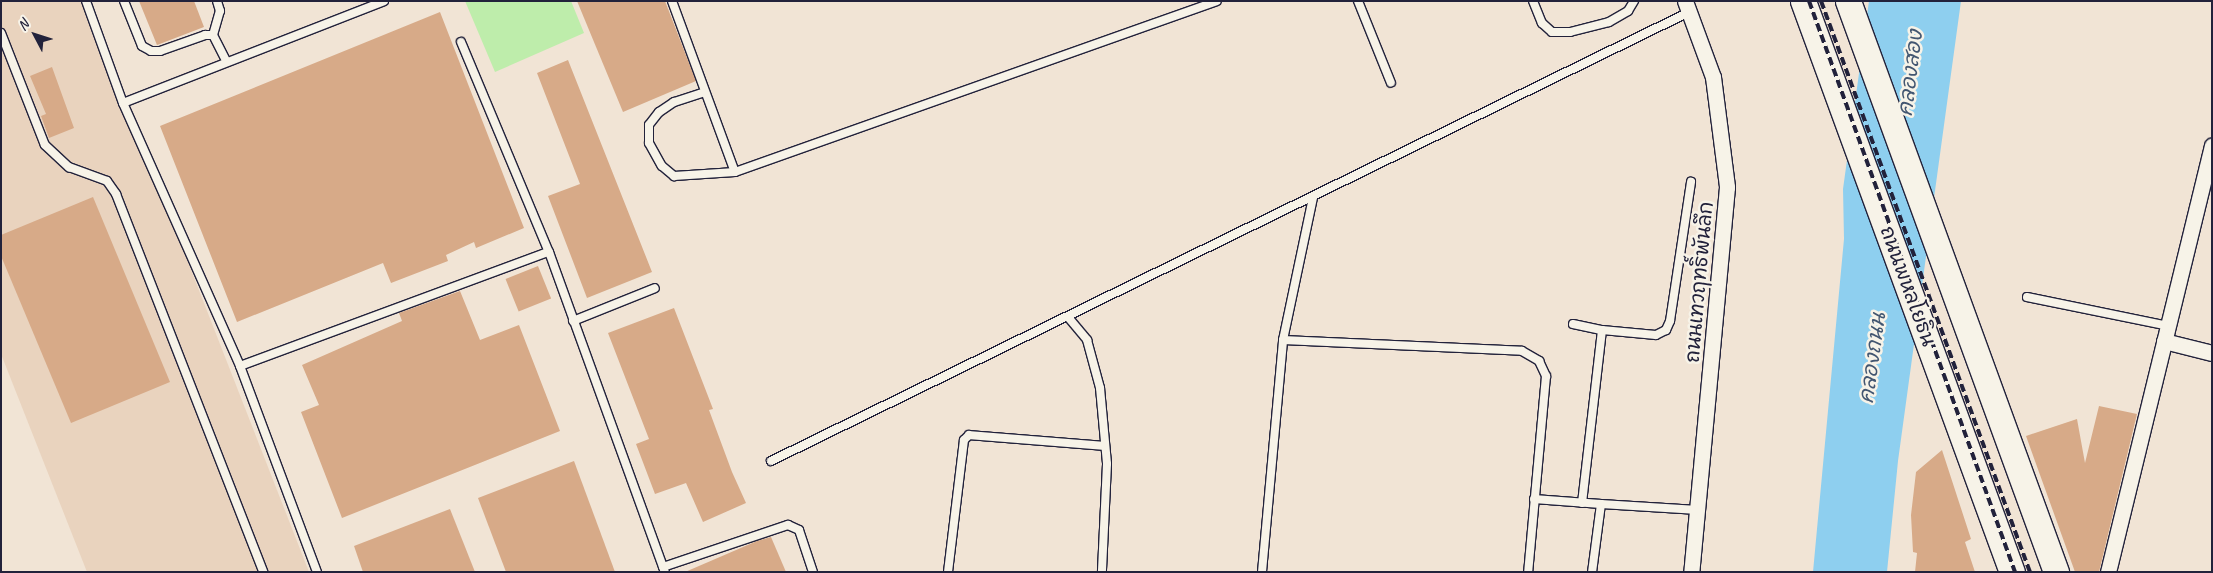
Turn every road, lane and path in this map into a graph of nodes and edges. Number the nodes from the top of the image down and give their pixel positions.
1 (86, 1) edge
2 (124, 1) edge
3 (217, 1) edge
4 (384, 1) edge
5 (672, 1) edge
6 (1217, 1) edge
7 (1358, 1) edge
8 (1533, 1) edge
9 (1634, 1) edge
10 (1803, 1) edge
11 (1848, 1) edge
12 (1687, 7) edge
13 (1, 33) edge
14 (213, 35) junction
15 (461, 42) dead end
16 (227, 62) junction
17 (1391, 83) dead end
18 (705, 92) junction
19 (123, 103) junction
20 (2212, 145) edge
21 (735, 172) junction
22 (1691, 182) dead end
23 (1313, 198) junction
24 (549, 252) junction
25 (655, 288) dead end
26 (2027, 297) dead end
27 (1068, 317) junction
28 (573, 321) junction
29 (1573, 324) dead end
30 (1602, 330) junction
31 (2166, 334) junction
32 (1283, 340) junction
33 (2212, 353) edge
34 (240, 366) junction
35 (1105, 446) junction
36 (771, 461) dead end
37 (1534, 499) junction
38 (1582, 503) junction
39 (1601, 504) junction
40 (1698, 510) junction
41 (664, 569) edge
42 (263, 572) edge
43 (317, 572) edge
44 (813, 572) edge
45 (948, 572) edge
46 (1102, 572) edge
47 (1262, 572) edge
48 (1528, 572) edge
49 (1592, 572) edge
50 (1691, 572) edge
51 (2012, 572) edge
52 (2056, 572) edge
53 (2108, 572) edge

1 - 19 lane
2 - 14 lane
3 - 14 lane
4 - 16 lane
5 - 18 lane
6 - 21 lane
7 - 17 lane
8 - 9 lane
10 - 51 main road, ถนนพหลโยธิน
11 - 52 main road, ถนนพหลโยธิน
12 - 23 lane
12 - 40 street, ถนนเทวฤทธิ์พันลึก
13 - 42 lane
14 - 16 lane
15 - 24 lane
16 - 19 lane
18 - 21 lane
18 - 21 lane
19 - 34 lane
20 - 31 street
22 - 30 lane
23 - 27 lane
23 - 32 lane
24 - 28 lane
24 - 34 lane
25 - 28 lane
26 - 31 lane
27 - 35 lane
27 - 36 lane
28 - 41 lane
29 - 30 lane
30 - 38 lane
31 - 33 street
31 - 53 street
32 - 37 lane
32 - 47 lane
34 - 43 lane
35 - 45 lane
35 - 46 lane
37 - 38 lane
37 - 48 lane
38 - 39 lane
39 - 40 lane
39 - 49 lane
40 - 50 street, ถนนเทวฤทธิ์พันลึก
41 - 44 lane

